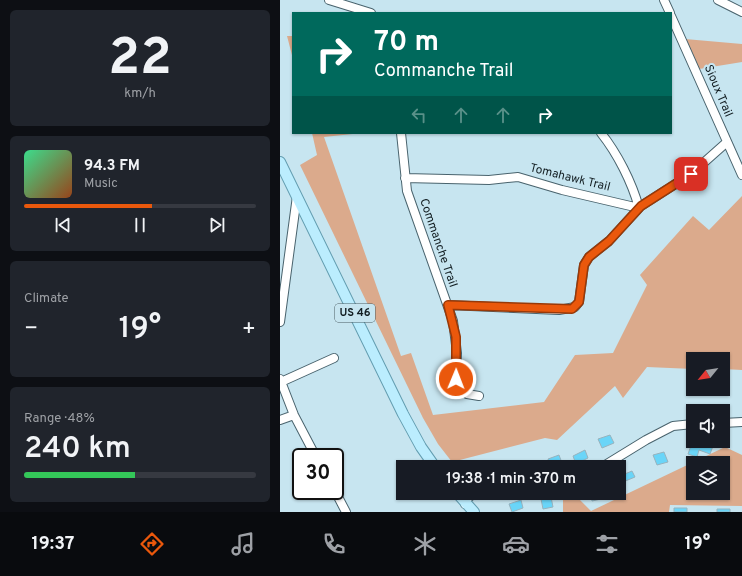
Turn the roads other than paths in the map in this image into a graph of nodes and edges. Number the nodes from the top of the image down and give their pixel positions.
1 (329, 0) edge
2 (664, 0) edge
3 (718, 0) edge
4 (368, 12) edge
5 (669, 12) edge
6 (742, 12) edge
7 (672, 18) edge
8 (401, 134) edge
9 (602, 134) edge
10 (727, 142) junction
11 (280, 162) edge
12 (742, 175) edge
13 (405, 178) junction
14 (297, 195) junction
15 (639, 208) junction
16 (448, 305) junction
17 (281, 307) edge
18 (280, 322) edge
19 (334, 358) dead end
20 (280, 380) edge
21 (479, 396) dead end
22 (294, 415) junction
23 (280, 420) edge
24 (742, 422) edge
25 (730, 423) edge
26 (686, 425) edge
27 (311, 448) edge
28 (431, 460) edge
29 (613, 460) edge
30 (340, 500) edge
31 (462, 500) edge
32 (463, 500) edge
33 (346, 512) edge
34 (468, 512) edge
35 (474, 512) edge

1 - 4 street
2 - 5 street, Sioux Trail
3 - 6 street
7 - 10 street, Sioux Trail
8 - 13 street
9 - 15 street
10 - 12 street, Sioux Trail
10 - 15 street
11 - 14 main road, US 46
13 - 15 street, Tomahawk Trail
13 - 16 street, Commanche Trail
14 - 17 street
14 - 28 main road, US 46
15 - 16 street, Commanche Trail
16 - 21 street
17 - 18 street
19 - 20 street
20 - 22 street
22 - 23 street
22 - 27 street
24 - 25 street
26 - 29 street
30 - 33 street
31 - 34 street
32 - 35 main road

